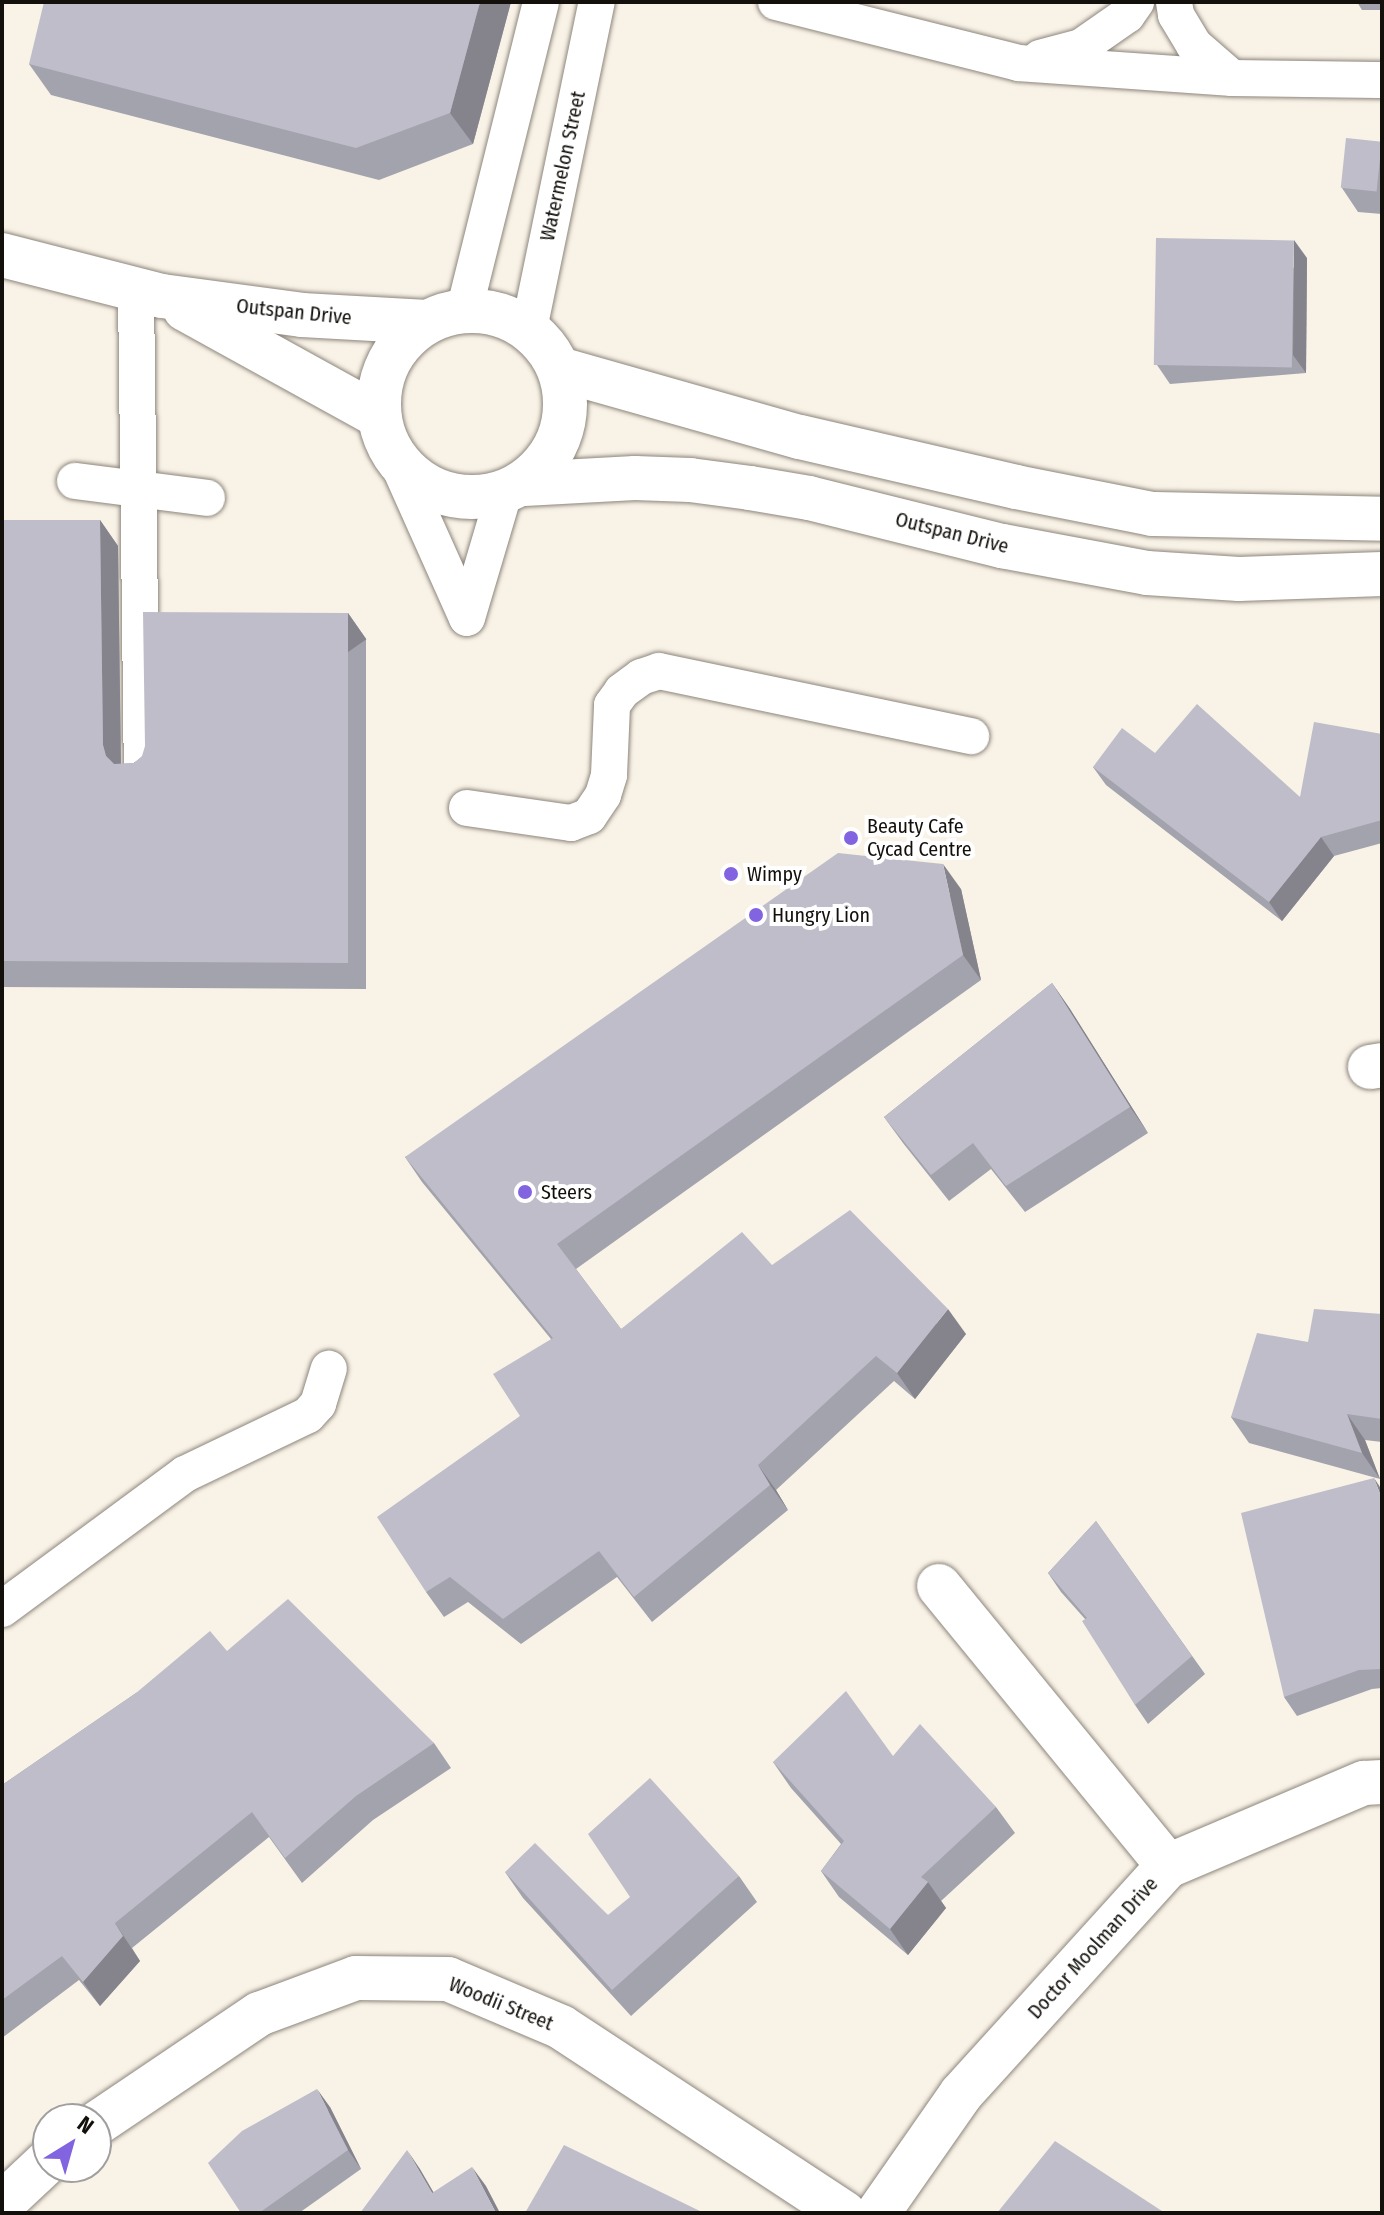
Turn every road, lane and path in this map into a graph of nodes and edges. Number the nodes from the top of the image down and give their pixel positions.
1 (541, 2) edge
2 (597, 2) edge
3 (776, 2) edge
4 (1136, 2) edge
5 (1174, 2) edge
6 (1018, 63) junction
7 (1232, 78) junction
8 (1382, 80) edge
9 (2, 255) edge
10 (149, 294) junction
11 (446, 316) junction
12 (529, 329) junction
13 (559, 369) junction
14 (379, 416) junction
15 (395, 457) junction
16 (75, 481) dead end
17 (140, 487) junction
18 (514, 488) junction
19 (207, 498) dead end
20 (1382, 519) edge
21 (1382, 574) edge
22 (971, 736) dead end
23 (142, 771) edge
24 (467, 808) dead end
25 (329, 1369) dead end
26 (939, 1586) dead end
27 (2, 1609) edge
28 (1382, 1782) edge
29 (1168, 1866) junction
30 (112, 2113) edge
31 (32, 2176) edge
32 (2, 2204) edge
33 (844, 2213) edge
34 (878, 2213) edge

1 - 11 lane
2 - 12 lane, Watermelon Street
3 - 6 lane
4 - 6 lane
5 - 7 lane
6 - 7 lane
7 - 8 lane
9 - 10 street, Outspan Drive
10 - 11 street, Outspan Drive
10 - 14 street, Outspan Drive
10 - 17 lane
11 - 12 street
11 - 14 street
12 - 13 street
13 - 18 street
13 - 20 street
14 - 15 street
15 - 18 street
15 - 18 lane
16 - 17 lane
17 - 19 lane
17 - 23 lane
18 - 21 street, Outspan Drive
22 - 24 lane
25 - 27 lane
26 - 29 street
28 - 29 street, Doctor Moolman Drive
29 - 34 street, Doctor Moolman Drive
30 - 33 street, Woodii Street
31 - 32 street

